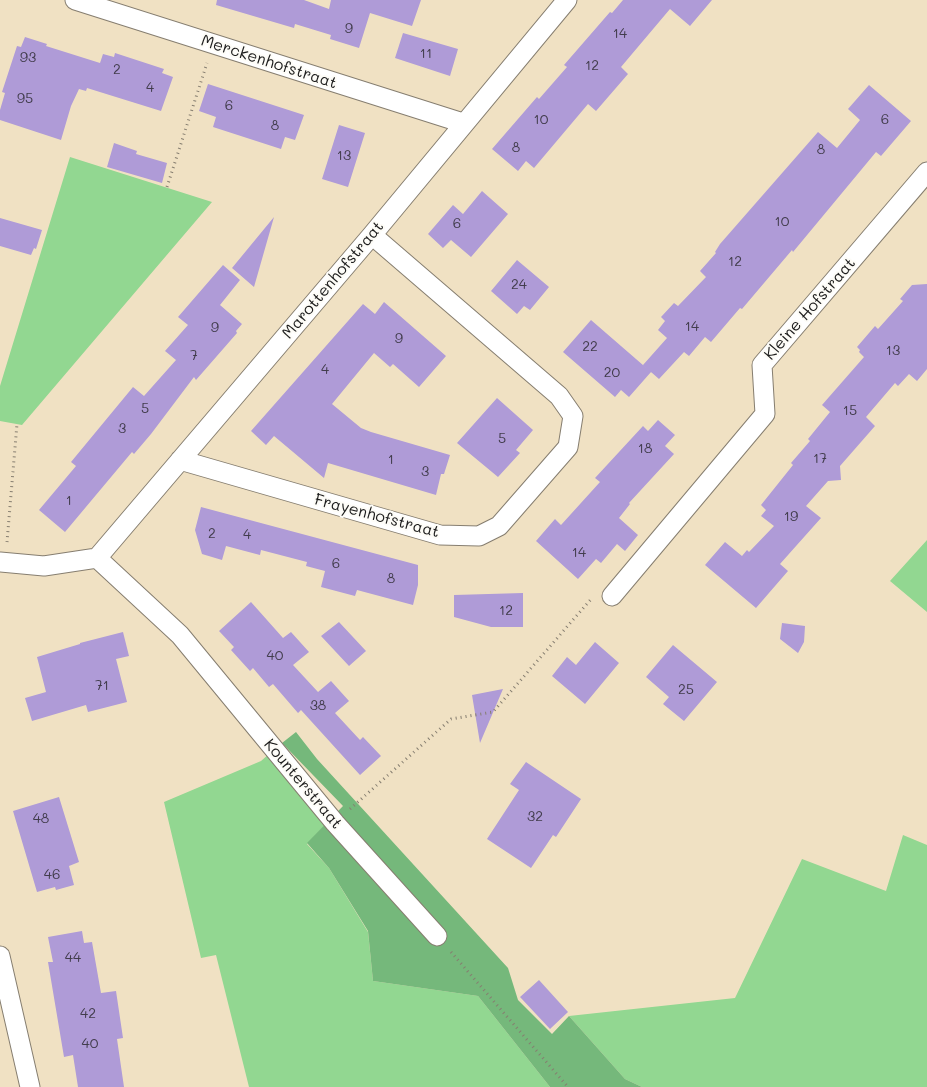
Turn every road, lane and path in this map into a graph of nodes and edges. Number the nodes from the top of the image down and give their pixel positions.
1 (75, 0) edge
2 (568, 0) edge
3 (213, 44) junction
4 (463, 123) junction
5 (927, 172) edge
6 (167, 187) dead end
7 (372, 234) junction
8 (17, 424) dead end
9 (180, 460) junction
10 (97, 558) junction
11 (3, 562) edge
12 (612, 596) joint
13 (335, 823) junction
14 (437, 936) joint
15 (0, 956) edge
16 (30, 1087) edge
17 (568, 1087) edge

1 - 3 street, Merckenhofstraat
2 - 4 street, Marottenhofstraat
3 - 4 street, Merckenhofstraat
3 - 6 path
4 - 7 street, Marottenhofstraat
5 - 12 street, Kleine Hofstraat
7 - 9 street, Marottenhofstraat
7 - 9 street, Frayenhofstraat
8 - 11 path
9 - 10 street, Marottenhofstraat
10 - 11 street
10 - 13 street, Kounterstraat
12 - 13 path
13 - 14 street, Kounterstraat
14 - 17 path
15 - 16 street

